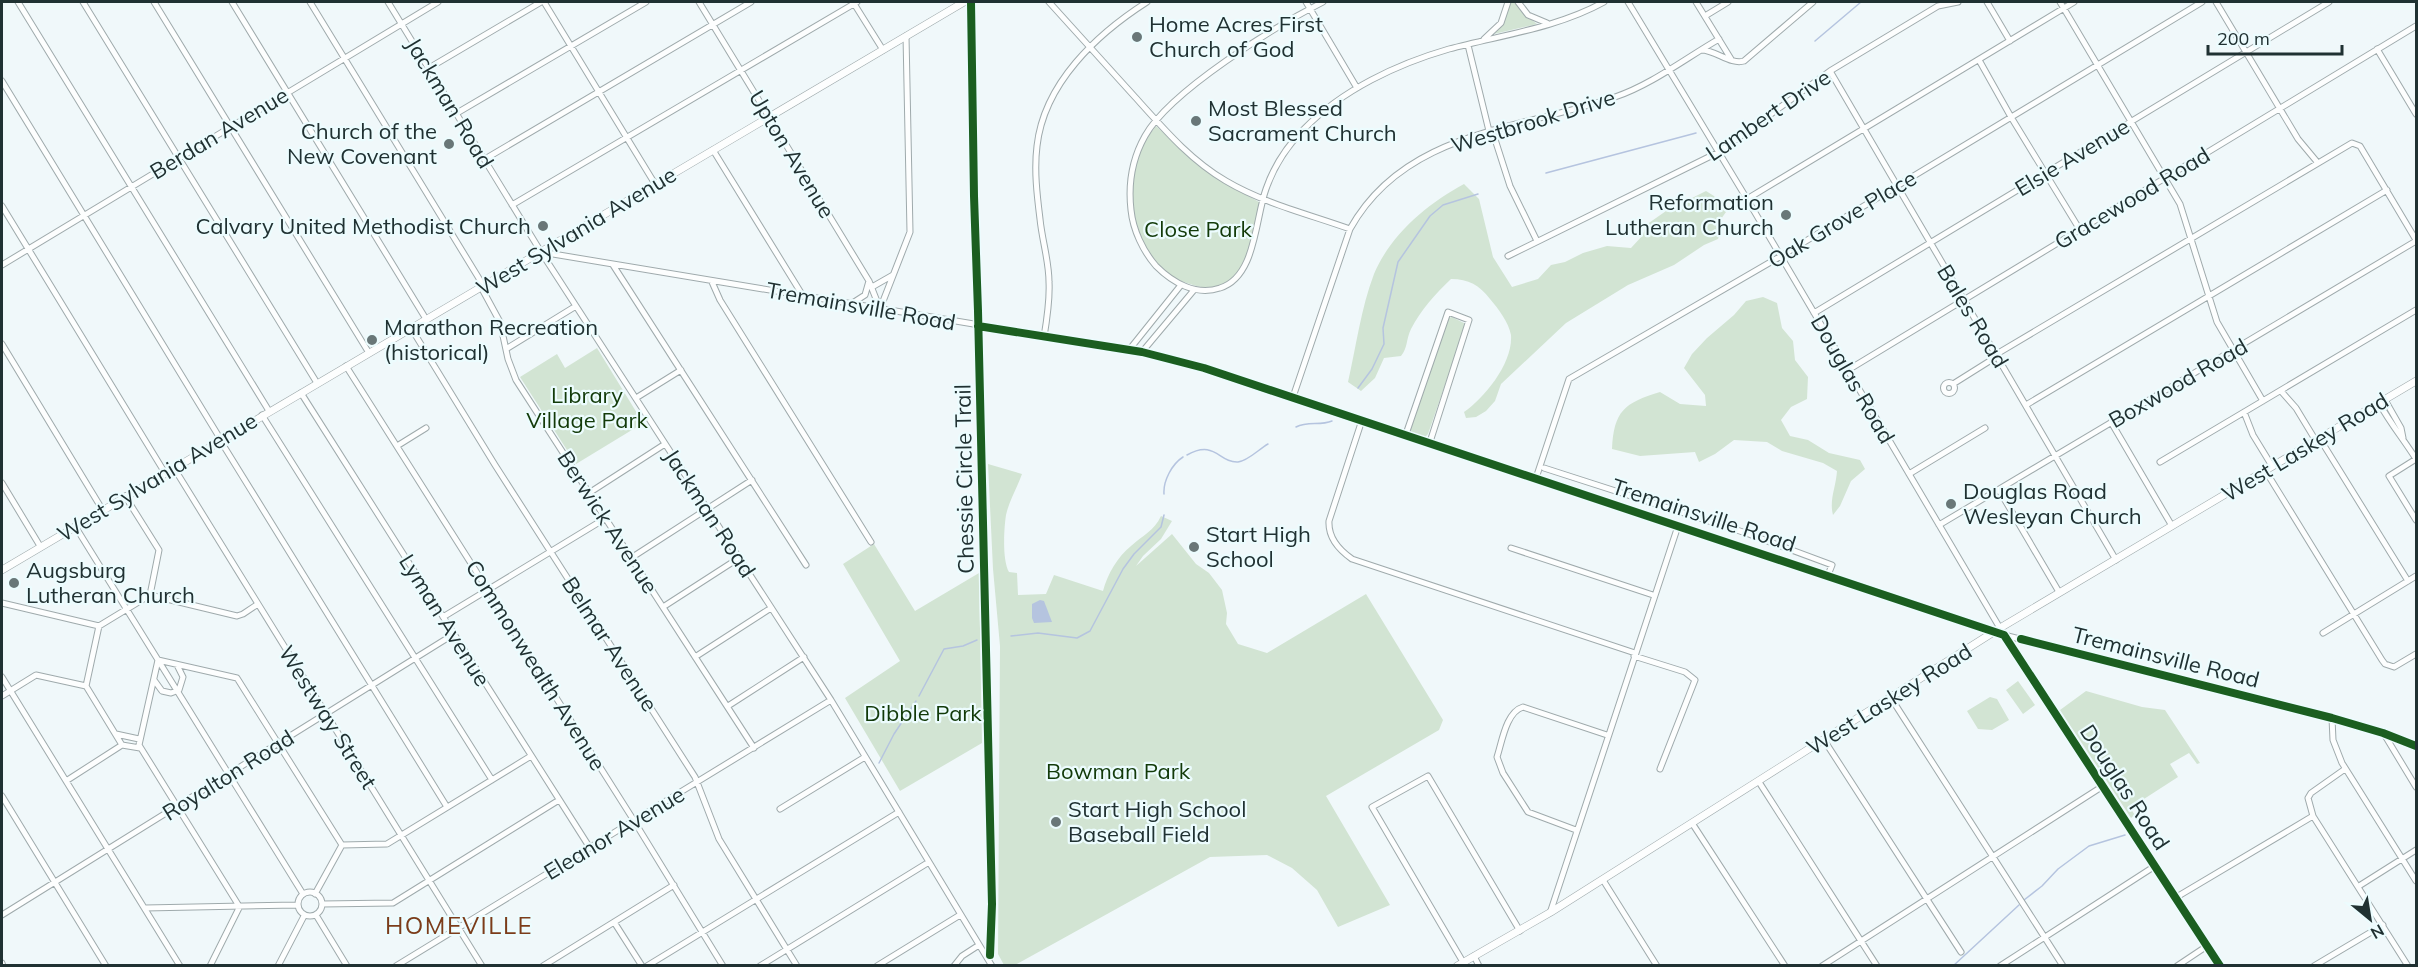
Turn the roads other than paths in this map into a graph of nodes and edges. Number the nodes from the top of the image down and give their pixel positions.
1 (18, 2) edge
2 (83, 2) edge
3 (154, 2) edge
4 (232, 2) edge
5 (310, 2) edge
6 (388, 2) edge
7 (438, 2) edge
8 (542, 2) edge
9 (646, 2) edge
10 (699, 2) edge
11 (751, 2) edge
12 (855, 2) edge
13 (964, 2) edge
14 (1049, 2) edge
15 (1147, 2) edge
16 (1306, 2) edge
17 (1323, 2) edge
18 (1508, 2) edge
19 (1518, 2) edge
20 (1604, 2) edge
21 (1628, 2) edge
22 (1696, 2) edge
23 (1728, 2) edge
24 (1803, 2) edge
25 (1813, 2) edge
26 (1959, 2) edge
27 (1987, 2) edge
28 (2060, 2) edge
29 (2074, 2) edge
30 (2202, 2) edge
31 (2216, 2) edge
32 (2330, 2) edge
33 (1310, 8) junction
34 (1808, 8) junction
35 (2064, 8) junction
36 (1705, 16) junction
37 (401, 23) junction
38 (713, 24) junction
39 (1549, 24) junction
40 (2416, 26) edge
41 (906, 36) junction
42 (1719, 39) junction
43 (2010, 41) junction
44 (1480, 42) junction
45 (1468, 45) junction
46 (571, 46) junction
47 (1089, 46) junction
48 (2377, 49) junction
49 (883, 50) junction
50 (1700, 51) junction
51 (2246, 51) junction
52 (344, 58) junction
53 (1732, 60) junction
54 (1979, 60) junction
55 (2097, 64) junction
56 (429, 68) junction
57 (1668, 69) junction
58 (740, 70) junction
59 (1830, 71) junction
60 (2, 81) edge
61 (1357, 88) junction
62 (287, 92) junction
63 (599, 92) junction
64 (2280, 108) junction
65 (457, 113) junction
66 (2416, 114) edge
67 (769, 117) junction
68 (2011, 117) junction
69 (1156, 120) junction
70 (2131, 121) junction
71 (231, 126) junction
72 (1862, 129) junction
73 (1491, 131) junction
74 (626, 138) junction
75 (713, 150) junction
76 (1719, 152) junction
77 (179, 158) junction
78 (485, 159) junction
79 (2318, 163) junction
80 (2046, 174) junction
81 (2165, 178) junction
82 (655, 184) junction
83 (131, 187) junction
84 (1896, 187) junction
85 (2387, 190) junction
86 (1262, 199) junction
87 (1747, 199) junction
88 (512, 205) junction
89 (2, 206) edge
90 (84, 216) junction
91 (1350, 229) junction
92 (2080, 230) junction
93 (2191, 238) junction
94 (1537, 241) junction
95 (2416, 241) edge
96 (1929, 243) junction
97 (28, 249) junction
98 (541, 252) junction
99 (1508, 256) dead end
100 (1781, 256) junction
101 (2, 265) edge
102 (614, 265) junction
103 (895, 274) junction
104 (712, 282) junction
105 (870, 284) junction
106 (1181, 285) junction
107 (482, 286) junction
108 (1191, 289) junction
109 (803, 296) junction
110 (2208, 297) junction
111 (1963, 300) junction
112 (851, 305) junction
113 (576, 306) junction
114 (879, 309) junction
115 (2416, 310) edge
116 (1815, 313) junction
117 (426, 319) junction
118 (411, 328) junction
119 (1044, 337) junction
120 (2, 344) edge
121 (506, 349) junction
122 (1129, 350) junction
123 (2232, 351) junction
124 (1142, 352) junction
125 (369, 353) junction
126 (1996, 356) junction
127 (346, 366) junction
128 (681, 370) junction
129 (1848, 370) junction
130 (2416, 381) edge
131 (317, 383) junction
132 (1953, 384) dead end
133 (2281, 391) junction
134 (301, 393) junction
135 (1293, 397) junction
136 (636, 398) junction
137 (2263, 401) junction
138 (2382, 401) junction
139 (2026, 405) junction
140 (2244, 412) junction
141 (266, 413) junction
142 (1362, 420) junction
143 (2111, 422) junction
144 (426, 428) dead end
145 (1985, 428) dead end
146 (1406, 434) junction
147 (221, 440) junction
148 (2318, 440) junction
149 (1430, 442) junction
150 (665, 444) junction
151 (397, 446) junction
152 (2055, 456) junction
153 (2416, 459) edge
154 (2160, 462) dead end
155 (174, 468) junction
156 (1544, 468) dead end
157 (2269, 468) junction
158 (165, 473) junction
159 (1909, 474) junction
160 (1536, 478) junction
161 (752, 480) junction
162 (2, 483) edge
163 (1999, 490) junction
164 (589, 493) junction
165 (125, 496) junction
166 (102, 509) junction
167 (707, 509) junction
168 (606, 518) junction
169 (2416, 520) edge
170 (1939, 525) junction
171 (75, 526) junction
172 (1678, 526) junction
173 (2172, 526) junction
174 (870, 542) dead end
175 (40, 546) junction
176 (1510, 548) dead end
177 (551, 552) junction
178 (632, 558) junction
179 (739, 558) junction
180 (2116, 560) junction
181 (806, 565) dead end
182 (2, 570) edge
183 (1828, 575) junction
184 (2416, 576) edge
185 (2408, 581) junction
186 (488, 590) junction
187 (2059, 592) junction
188 (150, 595) junction
189 (1653, 595) junction
190 (2, 603) edge
191 (258, 604) junction
192 (663, 607) junction
193 (771, 608) junction
194 (126, 609) junction
195 (2354, 614) junction
196 (443, 617) junction
197 (99, 626) junction
198 (2000, 631) junction
199 (2323, 633) dead end
200 (454, 634) junction
201 (1635, 654) junction
202 (2416, 654) edge
203 (695, 657) junction
204 (804, 657) junction
205 (415, 658) junction
206 (158, 660) junction
207 (176, 664) junction
208 (2, 677) edge
209 (153, 678) junction
210 (372, 685) junction
211 (86, 686) junction
212 (10, 691) junction
213 (177, 691) junction
214 (2, 696) edge
215 (1891, 698) junction
216 (831, 700) junction
217 (728, 706) junction
218 (326, 714) junction
219 (2332, 718) junction
220 (2383, 733) junction
221 (116, 734) junction
222 (1607, 735) junction
223 (139, 739) junction
224 (1824, 740) junction
225 (278, 743) junction
226 (123, 746) junction
227 (2416, 746) edge
228 (140, 748) junction
229 (754, 748) junction
230 (531, 756) junction
231 (865, 757) junction
232 (1660, 769) dead end
233 (2345, 769) junction
234 (228, 774) junction
235 (492, 780) junction
236 (66, 781) junction
237 (698, 782) junction
238 (1759, 782) junction
239 (2103, 786) junction
240 (2416, 786) edge
241 (2, 796) edge
242 (559, 800) junction
243 (177, 807) junction
244 (447, 807) junction
245 (780, 809) dead end
246 (899, 812) junction
247 (2313, 816) junction
248 (634, 821) junction
249 (1692, 824) junction
250 (1576, 830) junction
251 (401, 835) junction
252 (342, 844) junction
253 (590, 848) junction
254 (108, 849) junction
255 (2416, 850) edge
256 (1993, 857) junction
257 (2402, 859) junction
258 (929, 862) junction
259 (2155, 866) junction
260 (430, 880) junction
261 (1603, 880) junction
262 (2416, 881) edge
263 (54, 882) junction
264 (674, 885) junction
265 (2359, 886) junction
266 (303, 894) junction
267 (315, 894) junction
268 (1926, 898) junction
269 (2175, 898) junction
270 (756, 899) junction
271 (322, 904) junction
272 (297, 905) junction
273 (240, 906) junction
274 (145, 908) junction
275 (1550, 914) junction
276 (2, 915) edge
277 (316, 915) junction
278 (960, 915) junction
279 (304, 916) junction
280 (614, 922) junction
281 (2383, 925) junction
282 (459, 927) junction
283 (1520, 931) junction
284 (702, 932) junction
285 (2045, 938) junction
286 (1861, 941) junction
287 (979, 945) junction
288 (2207, 946) junction
289 (788, 949) junction
290 (1961, 952) dead end
291 (1474, 956) junction
292 (1460, 964) edge
293 (106, 966) edge
294 (180, 966) edge
295 (210, 966) edge
296 (278, 966) edge
297 (347, 966) edge
298 (396, 966) edge
299 (482, 966) edge
300 (543, 966) edge
301 (642, 966) edge
302 (647, 966) edge
303 (723, 966) edge
304 (760, 966) edge
305 (797, 966) edge
306 (877, 966) edge
307 (954, 966) edge
308 (992, 966) edge
309 (1479, 966) edge
310 (1658, 966) edge
311 (1785, 966) edge
312 (1822, 966) edge
313 (1877, 966) edge
314 (2000, 966) edge
315 (2063, 966) edge
316 (2177, 966) edge
317 (2220, 966) edge
318 (2314, 966) edge
319 (2408, 966) edge

1 - 83 street
2 - 77 street
3 - 71 street
4 - 62 street
5 - 52 street, Berwick Avenue
6 - 37 street, Jackman Road
7 - 37 street, Berdan Avenue
8 - 46 street
8 - 56 street
9 - 46 street
10 - 38 street, Upton Avenue
11 - 38 street
12 - 49 street
12 - 58 street
13 - 41 main road, West Sylvania Avenue
14 - 47 street
15 - 47 street
16 - 33 street
17 - 33 street
18 - 44 street
19 - 39 street
20 - 39 street
21 - 57 street, Douglas Road
22 - 36 street
23 - 36 street
24 - 34 street
25 - 34 street
26 - 59 street, Lambert Drive
27 - 43 street
28 - 35 street
29 - 35 street
30 - 55 street, Oak Grove Place
31 - 51 street
32 - 51 street, Elsie Avenue
33 - 61 street
33 - 69 street
34 - 53 street
35 - 43 street
35 - 55 street
36 - 42 street
37 - 52 street, Berdan Avenue
37 - 56 street, Jackman Road
38 - 58 street, Upton Avenue
38 - 63 street
39 - 44 street
40 - 48 street, Gracewood Road
41 - 49 main road, West Sylvania Avenue
41 - 103 street
42 - 50 street, Westbrook Drive
42 - 53 street
43 - 54 street
44 - 45 street
45 - 61 street
45 - 73 street
46 - 63 street
46 - 65 street
47 - 69 street
47 - 119 street
48 - 64 street, Gracewood Road
48 - 66 street
49 - 67 main road, West Sylvania Avenue
50 - 53 street
50 - 57 street, Westbrook Drive
51 - 64 street
51 - 70 street, Elsie Avenue
52 - 62 street, Berdan Avenue
52 - 107 street, Berwick Avenue
54 - 68 street
54 - 72 street
55 - 68 street, Oak Grove Place
55 - 70 street
56 - 65 street, Jackman Road
57 - 73 street, Westbrook Drive
57 - 76 street, Douglas Road
58 - 67 street, Upton Avenue
58 - 74 street
59 - 72 street, Bales Road
59 - 76 street, Lambert Drive
60 - 90 street
61 - 86 street
62 - 71 street, Berdan Avenue
62 - 117 street
63 - 74 street
63 - 78 street
64 - 79 street
64 - 81 street, Gracewood Road
65 - 78 street, Jackman Road
67 - 75 main road, West Sylvania Avenue
67 - 105 street, Upton Avenue
68 - 80 street
68 - 84 street, Oak Grove Place
69 - 86 street
69 - 106 street
70 - 80 street, Elsie Avenue
70 - 81 street
71 - 77 street, Berdan Avenue
71 - 125 street
72 - 84 street, Bales Road
72 - 87 street
73 - 91 street, Westbrook Drive
73 - 94 street
74 - 82 street
74 - 88 street
75 - 82 main road, West Sylvania Avenue
75 - 109 street
76 - 87 street, Douglas Road
76 - 94 street, Lambert Drive
77 - 83 street, Berdan Avenue
77 - 131 street
78 - 88 street, Jackman Road
79 - 85 street
79 - 93 street
80 - 92 street
80 - 96 street, Elsie Avenue
81 - 92 street, Gracewood Road
81 - 93 street
82 - 98 main road, West Sylvania Avenue
83 - 90 street, Berdan Avenue
83 - 141 street
84 - 96 street, Bales Road
84 - 100 street, Oak Grove Place
85 - 95 street
85 - 110 street
86 - 91 street
86 - 108 street
87 - 100 street, Douglas Road
88 - 98 street, Jackman Road
89 - 97 street
90 - 97 street, Berdan Avenue
90 - 147 street
91 - 135 street, Westbrook Drive
92 - 111 street, Gracewood Road
93 - 110 street
93 - 126 street
94 - 99 street, Lambert Drive
95 - 123 street, Boxwood Road
96 - 111 street, Bales Road
96 - 116 street, Elsie Avenue
97 - 101 street, Berdan Avenue
97 - 158 street
98 - 102 street, Tremainsville Road
98 - 107 main road, West Sylvania Avenue
98 - 113 street, Jackman Road
100 - 116 street, Douglas Road
100 - 160 street, Oak Grove Place
102 - 104 street, Tremainsville Road
102 - 128 street
103 - 105 street
103 - 114 street
104 - 109 street, Tremainsville Road
104 - 174 street
105 - 112 street
105 - 114 street, Upton Avenue
106 - 108 street
106 - 122 street
107 - 117 main road, West Sylvania Avenue
107 - 121 street, Berwick Avenue
108 - 124 street
109 - 112 street, Tremainsville Road
110 - 123 street
110 - 139 street
111 - 126 street, Bales Road
111 - 129 street, Gracewood Road
112 - 114 street, Tremainsville Road
113 - 121 street
113 - 136 street, Jackman Road
114 - 119 street, Tremainsville Road
115 - 133 street
116 - 129 street, Douglas Road
117 - 118 main road, West Sylvania Avenue
118 - 125 main road, West Sylvania Avenue
118 - 177 street, Belmar Avenue
119 - 122 street, Tremainsville Road
120 - 166 street
121 - 164 street, Berwick Avenue
122 - 124 street, Tremainsville Road
123 - 137 street
123 - 143 street, Boxwood Road
124 - 135 street, Tremainsville Road
125 - 127 main road, West Sylvania Avenue
126 - 132 street
126 - 139 street, Bales Road
127 - 131 main road, West Sylvania Avenue
127 - 151 street, Commonwealth Avenue
128 - 136 street
128 - 161 street
129 - 159 street, Douglas Road
130 - 138 main road, West Laskey Road
131 - 134 main road, West Sylvania Avenue
133 - 137 street
133 - 148 street
134 - 141 main road, West Sylvania Avenue
134 - 196 street, Lyman Avenue
135 - 142 street, Tremainsville Road
136 - 150 street, Jackman Road
137 - 140 street
138 - 148 main road, West Laskey Road
138 - 153 street
139 - 152 street, Bales Road
140 - 154 street
140 - 157 street
141 - 147 main road, West Sylvania Avenue
141 - 205 street
142 - 146 street, Tremainsville Road
142 - 201 street
143 - 152 street, Boxwood Road
143 - 173 street
144 - 151 street
145 - 159 street
146 - 149 street, Tremainsville Road
146 - 149 street
147 - 155 main road, West Sylvania Avenue
147 - 210 street
148 - 157 main road, West Laskey Road
148 - 185 street
149 - 160 street, Tremainsville Road
150 - 164 street
150 - 167 street, Jackman Road
151 - 186 street, Commonwealth Avenue
152 - 163 street, Boxwood Road
152 - 180 street, Bales Road
153 - 169 street
155 - 158 main road, West Sylvania Avenue
155 - 191 street, Westway Street
156 - 183 street
157 - 173 main road, West Laskey Road
157 - 195 street
158 - 165 main road, West Sylvania Avenue
159 - 170 street, Douglas Road
160 - 172 street, Tremainsville Road
161 - 167 street
161 - 181 street
162 - 175 street
163 - 170 street, Boxwood Road
163 - 187 street
164 - 168 street, Berwick Avenue
165 - 166 main road, West Sylvania Avenue
165 - 188 street
166 - 171 main road, West Sylvania Avenue
167 - 178 street
167 - 179 street, Jackman Road
168 - 177 street
168 - 178 street, Berwick Avenue
170 - 198 street, Douglas Road
171 - 175 main road, West Sylvania Avenue
171 - 194 street
172 - 183 street, Tremainsville Road
172 - 189 street
173 - 180 main road, West Laskey Road
175 - 182 main road, West Sylvania Avenue
176 - 189 street
177 - 186 street
177 - 237 street, Belmar Avenue
178 - 192 street, Berwick Avenue
179 - 192 street
179 - 193 street, Jackman Road
180 - 187 main road, West Laskey Road
183 - 198 street, Tremainsville Road
184 - 185 street
185 - 195 street
186 - 196 street
186 - 248 street, Commonwealth Avenue
187 - 198 main road, West Laskey Road
188 - 191 street
188 - 194 street
189 - 201 street
190 - 197 street
191 - 218 street, Westway Street
192 - 203 street, Berwick Avenue
193 - 203 street
193 - 204 street, Jackman Road
194 - 197 street
194 - 206 street
195 - 199 street
195 - 202 street
196 - 200 street, Lyman Avenue
197 - 211 street
198 - 215 main road, West Laskey Road
198 - 219 street, Tremainsville Road
198 - 239 street, Douglas Road
200 - 205 street, Royalton Road
200 - 230 street, Lyman Avenue
201 - 222 street
201 - 232 street
203 - 217 street, Berwick Avenue
204 - 216 street, Jackman Road
204 - 217 street
205 - 210 street, Royalton Road
205 - 235 street
206 - 207 street
206 - 209 street
206 - 213 street
207 - 213 street
207 - 225 street
208 - 212 street
209 - 213 street
209 - 223 street
210 - 218 street, Royalton Road
210 - 244 street
211 - 212 street
211 - 221 street
212 - 214 street
212 - 236 street
213 - 234 street
215 - 224 main road, West Laskey Road
215 - 256 street
216 - 229 street, Eleanor Avenue
216 - 231 street, Jackman Road
217 - 229 street, Berwick Avenue
218 - 225 street, Royalton Road
218 - 251 street, Westway Street
219 - 220 street, Tremainsville Road
219 - 233 street
220 - 227 street, Tremainsville Road
220 - 240 street
221 - 223 street
221 - 226 street
222 - 250 street
222 - 250 street
223 - 228 street
224 - 238 main road, West Laskey Road
224 - 268 street
225 - 234 street, Royalton Road
225 - 252 street
226 - 228 street
226 - 236 street
228 - 243 street
229 - 237 street, Eleanor Avenue
230 - 235 street
230 - 242 street, Lyman Avenue
231 - 245 street
231 - 246 street, Jackman Road
233 - 247 street
233 - 257 street
234 - 243 street, Royalton Road
234 - 266 street
235 - 244 street
236 - 254 street
237 - 248 street, Eleanor Avenue
237 - 270 street, Belmar Avenue
238 - 249 main road, West Laskey Road
238 - 286 street
239 - 256 street
239 - 259 street, Douglas Road
241 - 263 street
242 - 253 street, Lyman Avenue
242 - 260 street
243 - 254 street, Royalton Road
243 - 273 street
244 - 251 street
246 - 258 street, Jackman Road
246 - 270 street
247 - 265 street
247 - 269 street
248 - 253 street, Eleanor Avenue
248 - 264 street, Commonwealth Avenue
249 - 261 main road, West Laskey Road
249 - 311 street
250 - 275 street
251 - 252 street
251 - 260 street, Westway Street
252 - 267 street
253 - 282 street, Eleanor Avenue
254 - 263 street, Royalton Road
254 - 274 street
255 - 257 street
256 - 268 street
256 - 285 street
257 - 262 street
257 - 265 street
258 - 278 street, Jackman Road
258 - 289 street
259 - 269 street, Douglas Road
259 - 285 street
260 - 271 street
260 - 282 street, Westway Street
261 - 275 main road, West Laskey Road
261 - 310 street
263 - 276 street, Royalton Road
263 - 293 street
264 - 280 street
264 - 284 street, Commonwealth Avenue
265 - 281 street
266 - 267 street
266 - 272 street
267 - 271 street
268 - 286 street
268 - 290 street
269 - 288 street, Douglas Road
270 - 284 street
270 - 289 street, Belmar Avenue
271 - 277 street
272 - 273 street
272 - 279 street
273 - 274 street
273 - 295 street
274 - 294 street
275 - 283 main road, West Laskey Road
277 - 279 street
277 - 297 street
278 - 287 street, Jackman Road
278 - 306 street
279 - 296 street
280 - 300 street
280 - 301 street
281 - 318 street
281 - 319 street
282 - 298 street, Eleanor Avenue
282 - 299 street, Westway Street
283 - 291 main road, West Laskey Road
283 - 292 street
284 - 302 street
284 - 303 street, Commonwealth Avenue
285 - 314 street
285 - 315 street
286 - 312 street
286 - 313 street
287 - 307 street
287 - 308 street, Jackman Road
288 - 316 street
288 - 317 street, Douglas Road
289 - 304 street
289 - 305 street, Belmar Avenue
291 - 292 main road, West Laskey Road
291 - 309 street

